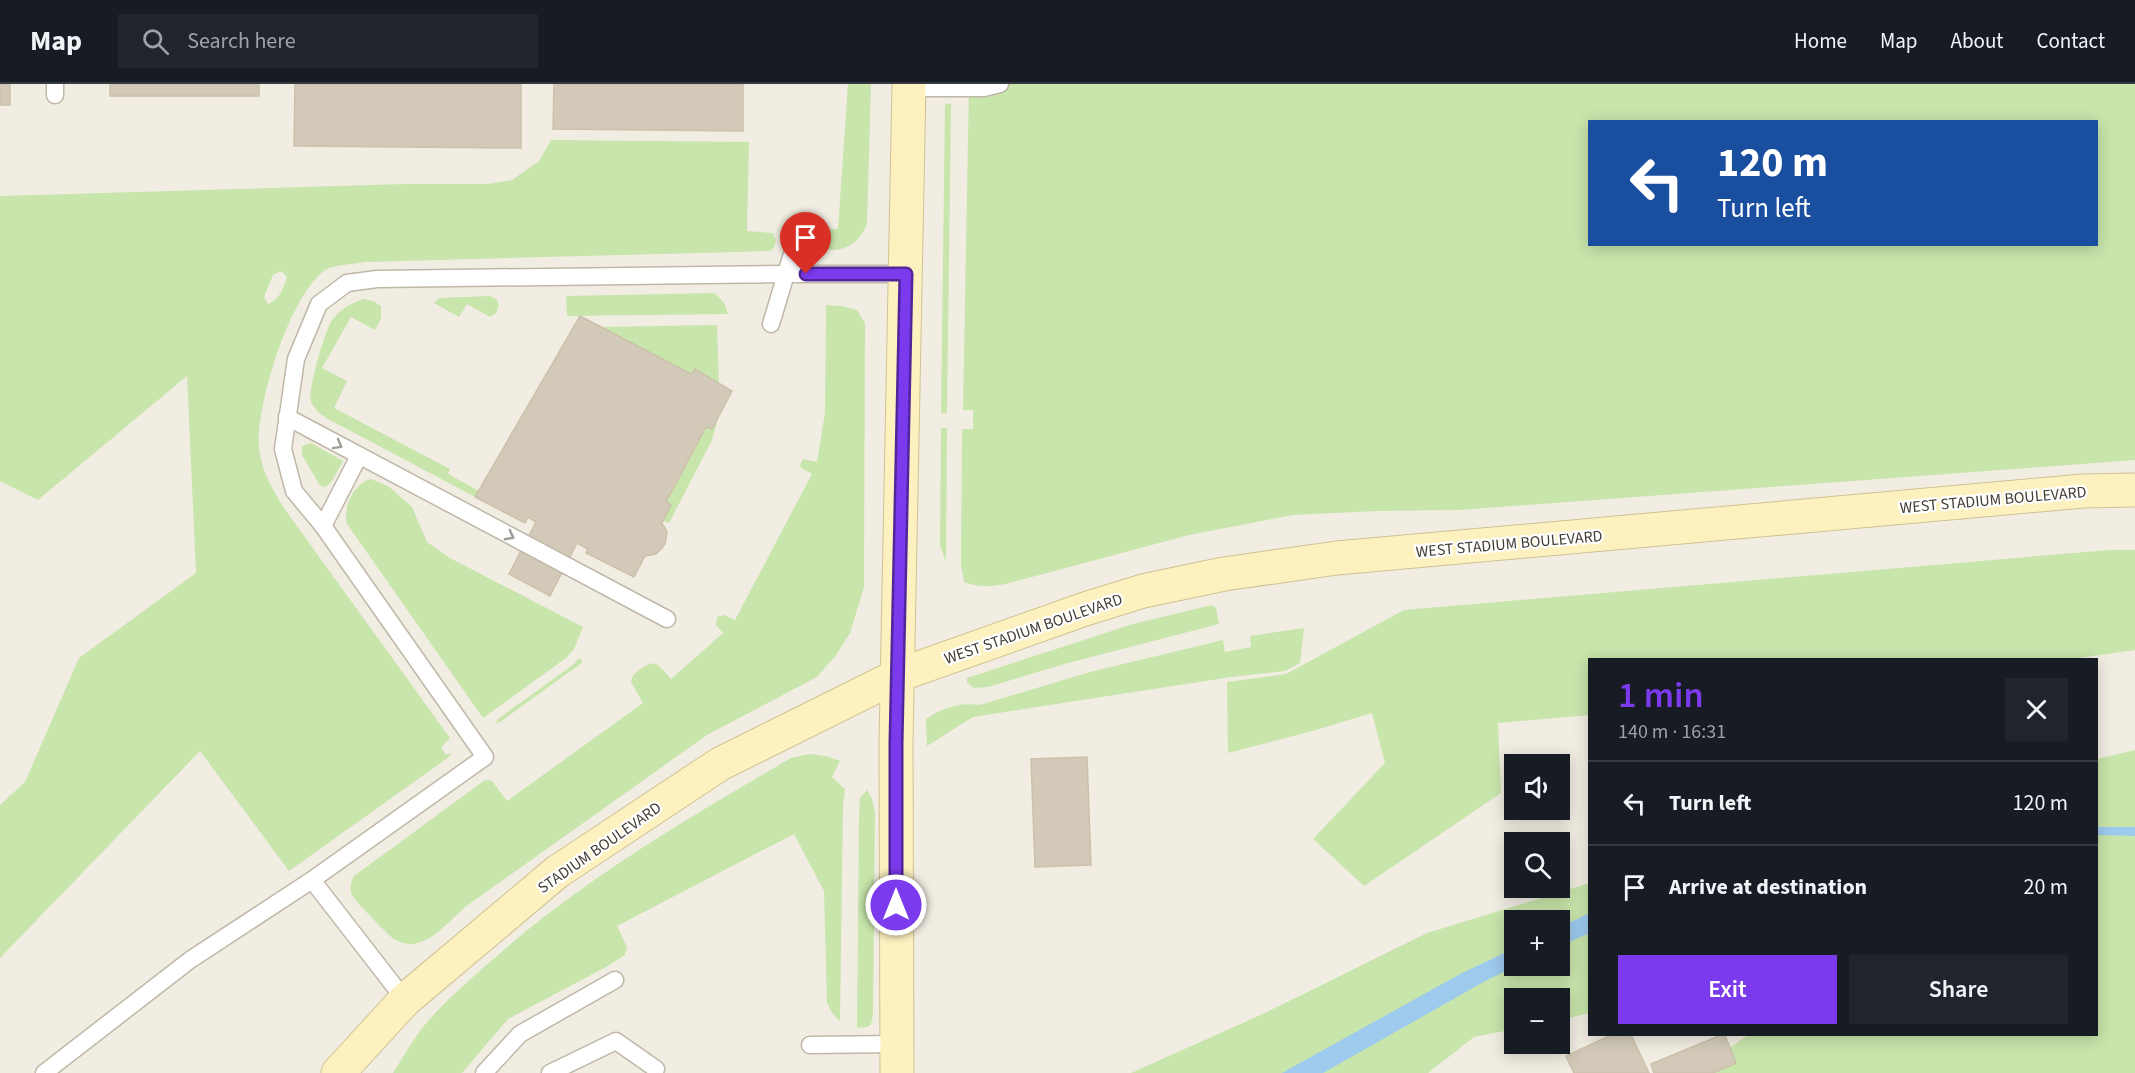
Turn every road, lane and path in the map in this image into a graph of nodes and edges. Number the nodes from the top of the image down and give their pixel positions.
1 (1000, 84) edge
2 (909, 86) edge
3 (796, 240) dead end
4 (786, 274) junction
5 (906, 274) junction
6 (771, 324) dead end
7 (287, 417) junction
8 (359, 456) junction
9 (2135, 489) edge
10 (324, 526) junction
11 (667, 619) dead end
12 (899, 675) junction
13 (312, 879) junction
14 (615, 980) dead end
15 (405, 1000) junction
16 (810, 1045) dead end
17 (897, 1058) edge
18 (656, 1069) dead end
19 (44, 1073) edge
20 (338, 1073) edge
21 (484, 1073) edge
22 (550, 1073) edge

1 - 2 lane
2 - 5 main road
3 - 4 lane
4 - 5 lane
4 - 6 lane
4 - 7 lane
5 - 12 main road
7 -> 8 lane
7 - 10 lane
8 - 10 lane
8 -> 11 lane
9 - 12 main road, WEST STADIUM BOULEVARD
10 - 13 lane
12 - 15 main road, STADIUM BOULEVARD
12 - 17 main road
13 - 15 lane
13 - 19 lane
14 - 21 lane
15 - 20 main road, STADIUM BOULEVARD
16 - 17 lane
18 - 22 lane

